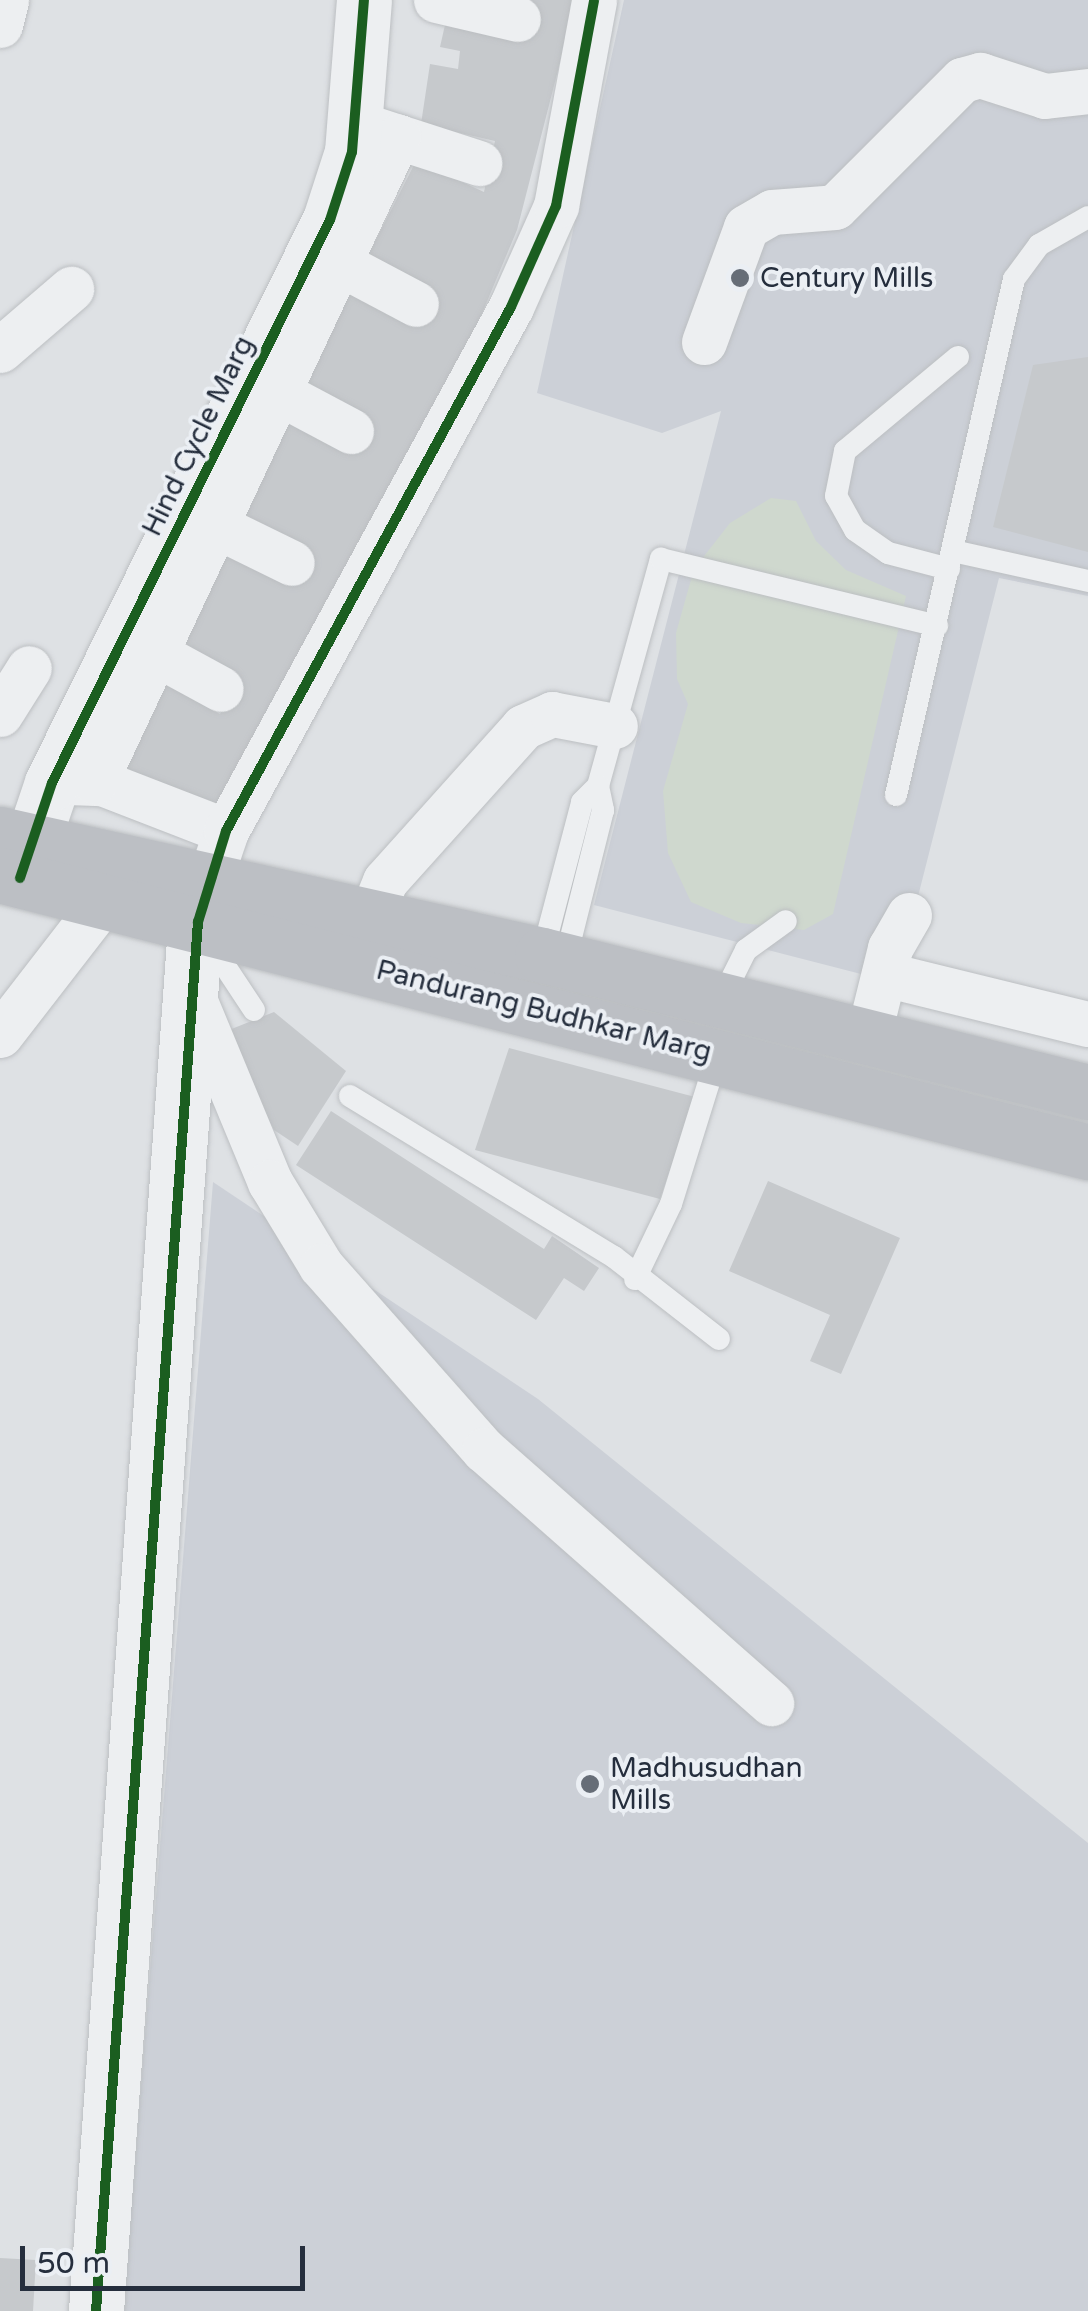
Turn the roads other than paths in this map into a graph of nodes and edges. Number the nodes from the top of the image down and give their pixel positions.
1 (364, 0) edge
2 (436, 0) edge
3 (594, 0) edge
4 (6, 1) edge
5 (518, 19) dead end
6 (0, 25) edge
7 (1088, 91) edge
8 (377, 130) junction
9 (479, 162) dead end
10 (1088, 217) edge
11 (329, 258) junction
12 (71, 289) dead end
13 (416, 304) dead end
14 (704, 342) dead end
15 (0, 350) edge
16 (958, 356) dead end
17 (266, 386) junction
18 (352, 431) dead end
19 (202, 519) junction
20 (951, 560) junction
21 (292, 563) dead end
22 (1088, 581) edge
23 (937, 626) junction
24 (140, 645) junction
25 (29, 668) dead end
26 (221, 689) dead end
27 (0, 714) edge
28 (615, 726) junction
29 (74, 782) junction
30 (896, 795) dead end
31 (226, 831) junction
32 (11, 857) edge
33 (105, 900) junction
34 (203, 903) junction
35 (909, 915) dead end
36 (370, 918) junction
37 (786, 921) dead end
38 (553, 958) junction
39 (884, 974) junction
40 (192, 994) junction
41 (721, 1000) junction
42 (254, 1010) dead end
43 (1088, 1024) edge
44 (0, 1035) edge
45 (868, 1037) junction
46 (717, 1056) junction
47 (1088, 1092) edge
48 (350, 1096) dead end
49 (1088, 1152) edge
50 (635, 1279) junction
51 (719, 1340) dead end
52 (770, 1703) dead end
53 (96, 2311) edge

1 - 8 street, Hind Cycle Marg
2 - 5 street
3 - 31 street
4 - 6 street
7 - 14 street
8 - 9 street
8 - 11 street, Hind Cycle Marg
10 - 20 lane
11 - 13 street
11 - 17 street, Hind Cycle Marg
12 - 15 street
16 - 20 lane
17 - 18 street
17 - 19 street, Hind Cycle Marg
19 - 21 street
19 - 24 street, Hind Cycle Marg
20 - 22 lane
20 - 23 lane
23 - 28 lane
23 - 30 lane
24 - 26 street
24 - 29 street, Hind Cycle Marg
25 - 27 street
28 - 36 street
28 - 38 lane
29 - 31 street
29 - 32 street, Hind Cycle Marg
31 - 34 street
32 - 33 main road, Pandurang Budhkar Marg
32 - 34 main road, Pandurang Budhkar Marg
33 - 34 main road, Pandurang Budhkar Marg
33 - 44 street
34 - 36 main road, Pandurang Budhkar Marg
34 - 40 street
34 - 42 lane
34 - 46 main road, Pandurang Budhkar Marg
35 - 39 street
36 - 38 main road, Pandurang Budhkar Marg
37 - 41 lane
38 - 41 main road, Pandurang Budhkar Marg
39 - 43 street
39 - 45 street
40 - 52 street
40 - 53 street
41 - 45 main road, Pandurang Budhkar Marg
45 - 47 main road, Pandurang Budhkar Marg
46 - 49 main road, Pandurang Budhkar Marg
46 - 50 lane
48 - 50 lane
50 - 51 lane

